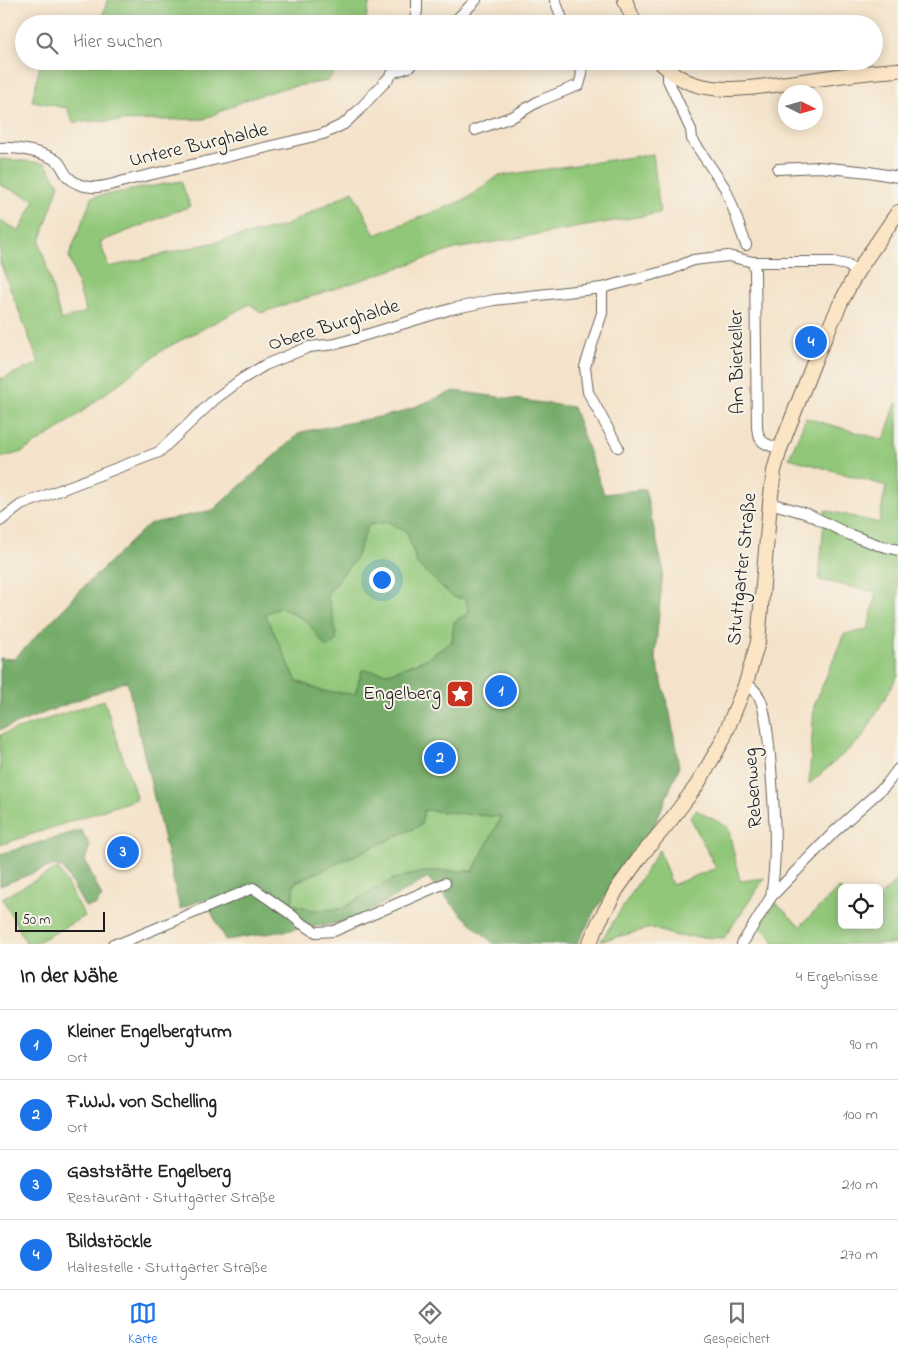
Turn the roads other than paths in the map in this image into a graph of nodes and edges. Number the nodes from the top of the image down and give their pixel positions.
1 (418, 0) edge
2 (476, 0) edge
3 (555, 0) edge
4 (625, 0) edge
5 (416, 15) edge
6 (461, 15) edge
7 (561, 15) edge
8 (631, 15) edge
9 (400, 70) edge
10 (581, 70) edge
11 (665, 70) edge
12 (669, 70) edge
13 (898, 70) edge
14 (394, 72) joint
15 (476, 130) dead end
16 (0, 148) edge
17 (778, 169) dead end
18 (898, 177) edge
19 (898, 212) edge
20 (746, 245) dead end
21 (753, 262) junction
22 (857, 272) junction
23 (602, 288) junction
24 (618, 447) dead end
25 (780, 449) junction
26 (770, 503) junction
27 (0, 520) edge
28 (898, 550) edge
29 (746, 683) junction
30 (898, 769) edge
31 (445, 883) dead end
32 (771, 897) junction
33 (113, 944) edge
34 (589, 944) edge
35 (742, 944) edge

1 - 5 street
2 - 6 street
3 - 7 street
4 - 8 main road
9 - 14 street, Untere Burghalde
10 - 15 street
11 - 20 street
12 - 13 main road
14 - 16 street, Untere Burghalde
17 - 18 street
19 - 22 main road, Stuttgarter Straße
21 - 22 street, Obere Burghalde
21 - 23 street, Obere Burghalde
21 - 25 street, Am Bierkeller
22 - 25 main road, Stuttgarter Straße
23 - 24 street
23 - 27 street, Obere Burghalde
25 - 26 main road, Stuttgarter Straße
26 - 28 street
26 - 29 main road, Stuttgarter Straße
29 - 32 street, Rebenweg
29 - 34 main road, Stuttgarter Straße
30 - 32 street
31 - 33 street
32 - 35 street

